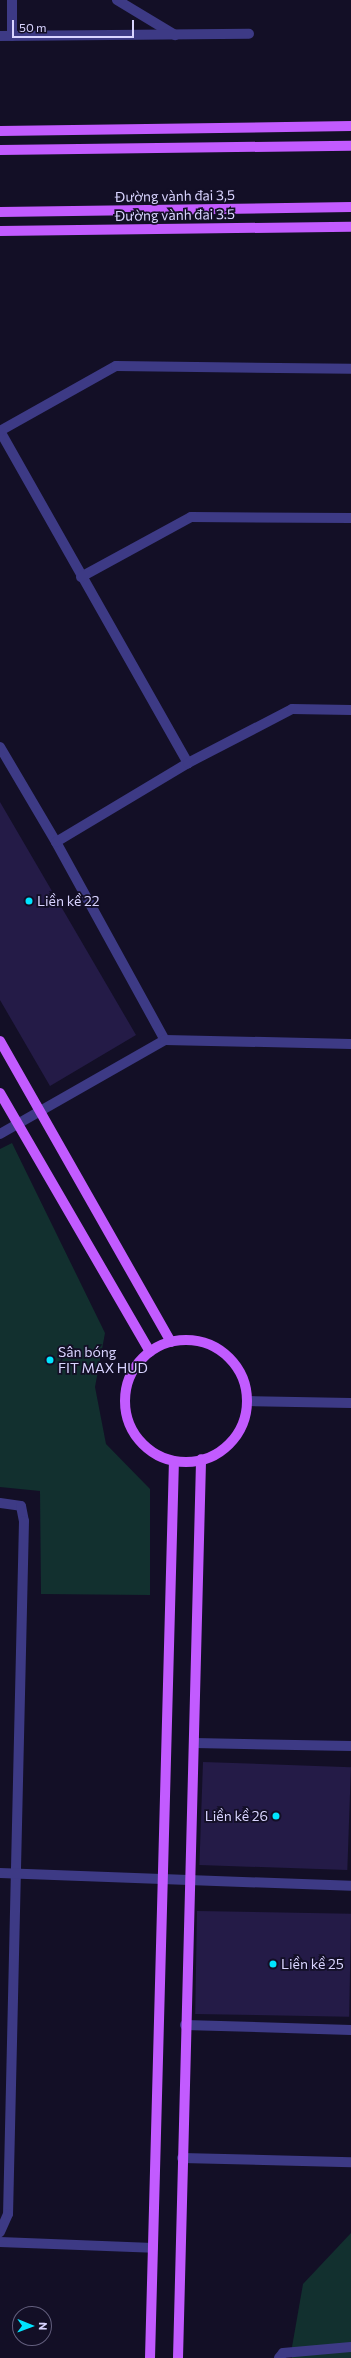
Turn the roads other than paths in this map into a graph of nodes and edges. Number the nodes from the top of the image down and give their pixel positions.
1 (12, 0) edge
2 (117, 0) edge
3 (249, 34) dead end
4 (175, 35) junction
5 (0, 36) edge
6 (12, 36) junction
7 (351, 126) edge
8 (0, 130) edge
9 (351, 146) edge
10 (0, 150) edge
11 (351, 207) edge
12 (0, 212) edge
13 (351, 227) edge
14 (0, 231) edge
15 (351, 369) edge
16 (0, 431) edge
17 (351, 518) edge
18 (81, 576) junction
19 (351, 710) edge
20 (0, 747) edge
21 (188, 763) junction
22 (56, 842) junction
23 (165, 1040) junction
24 (0, 1041) edge
25 (351, 1044) edge
26 (0, 1093) edge
27 (40, 1112) junction
28 (18, 1124) junction
29 (0, 1134) edge
30 (171, 1342) junction
31 (150, 1352) junction
32 (247, 1401) junction
33 (351, 1403) edge
34 (201, 1459) junction
35 (174, 1461) junction
36 (0, 1503) edge
37 (194, 1743) junction
38 (351, 1746) edge
39 (0, 1873) edge
40 (17, 1874) junction
41 (163, 1879) junction
42 (189, 1880) junction
43 (351, 1886) edge
44 (185, 2025) junction
45 (351, 2030) edge
46 (182, 2158) junction
47 (351, 2162) edge
48 (0, 2232) edge
49 (0, 2242) edge
50 (153, 2248) junction
51 (351, 2347) edge
52 (150, 2358) edge
53 (178, 2358) edge
54 (279, 2358) edge

1 - 6 street
2 - 4 street
3 - 4 street
4 - 6 street
5 - 6 street
7 - 8 main road
9 - 10 main road
11 - 12 main road, Đường vành đai 3,5
13 - 14 main road, Đường vành đai 3.5
15 - 16 street
16 - 18 street
17 - 18 street
18 - 21 street
19 - 21 street
20 - 22 street
21 - 22 street
22 - 23 street
23 - 25 street
23 - 27 street
24 - 27 main road
26 - 28 main road
27 - 28 street
27 - 30 main road
28 - 29 street
28 - 31 main road
30 - 31 main road
30 - 32 main road
31 - 35 main road
32 - 33 street
32 - 34 main road
34 - 35 main road
34 - 37 main road
35 - 41 main road
36 - 40 street
37 - 38 street
37 - 42 main road
39 - 40 street
40 - 41 street
40 - 48 street
41 - 42 street
41 - 50 main road
42 - 43 street
42 - 44 main road
44 - 45 street
44 - 46 main road
46 - 47 street
46 - 53 main road
49 - 50 street
50 - 52 main road
51 - 54 street

